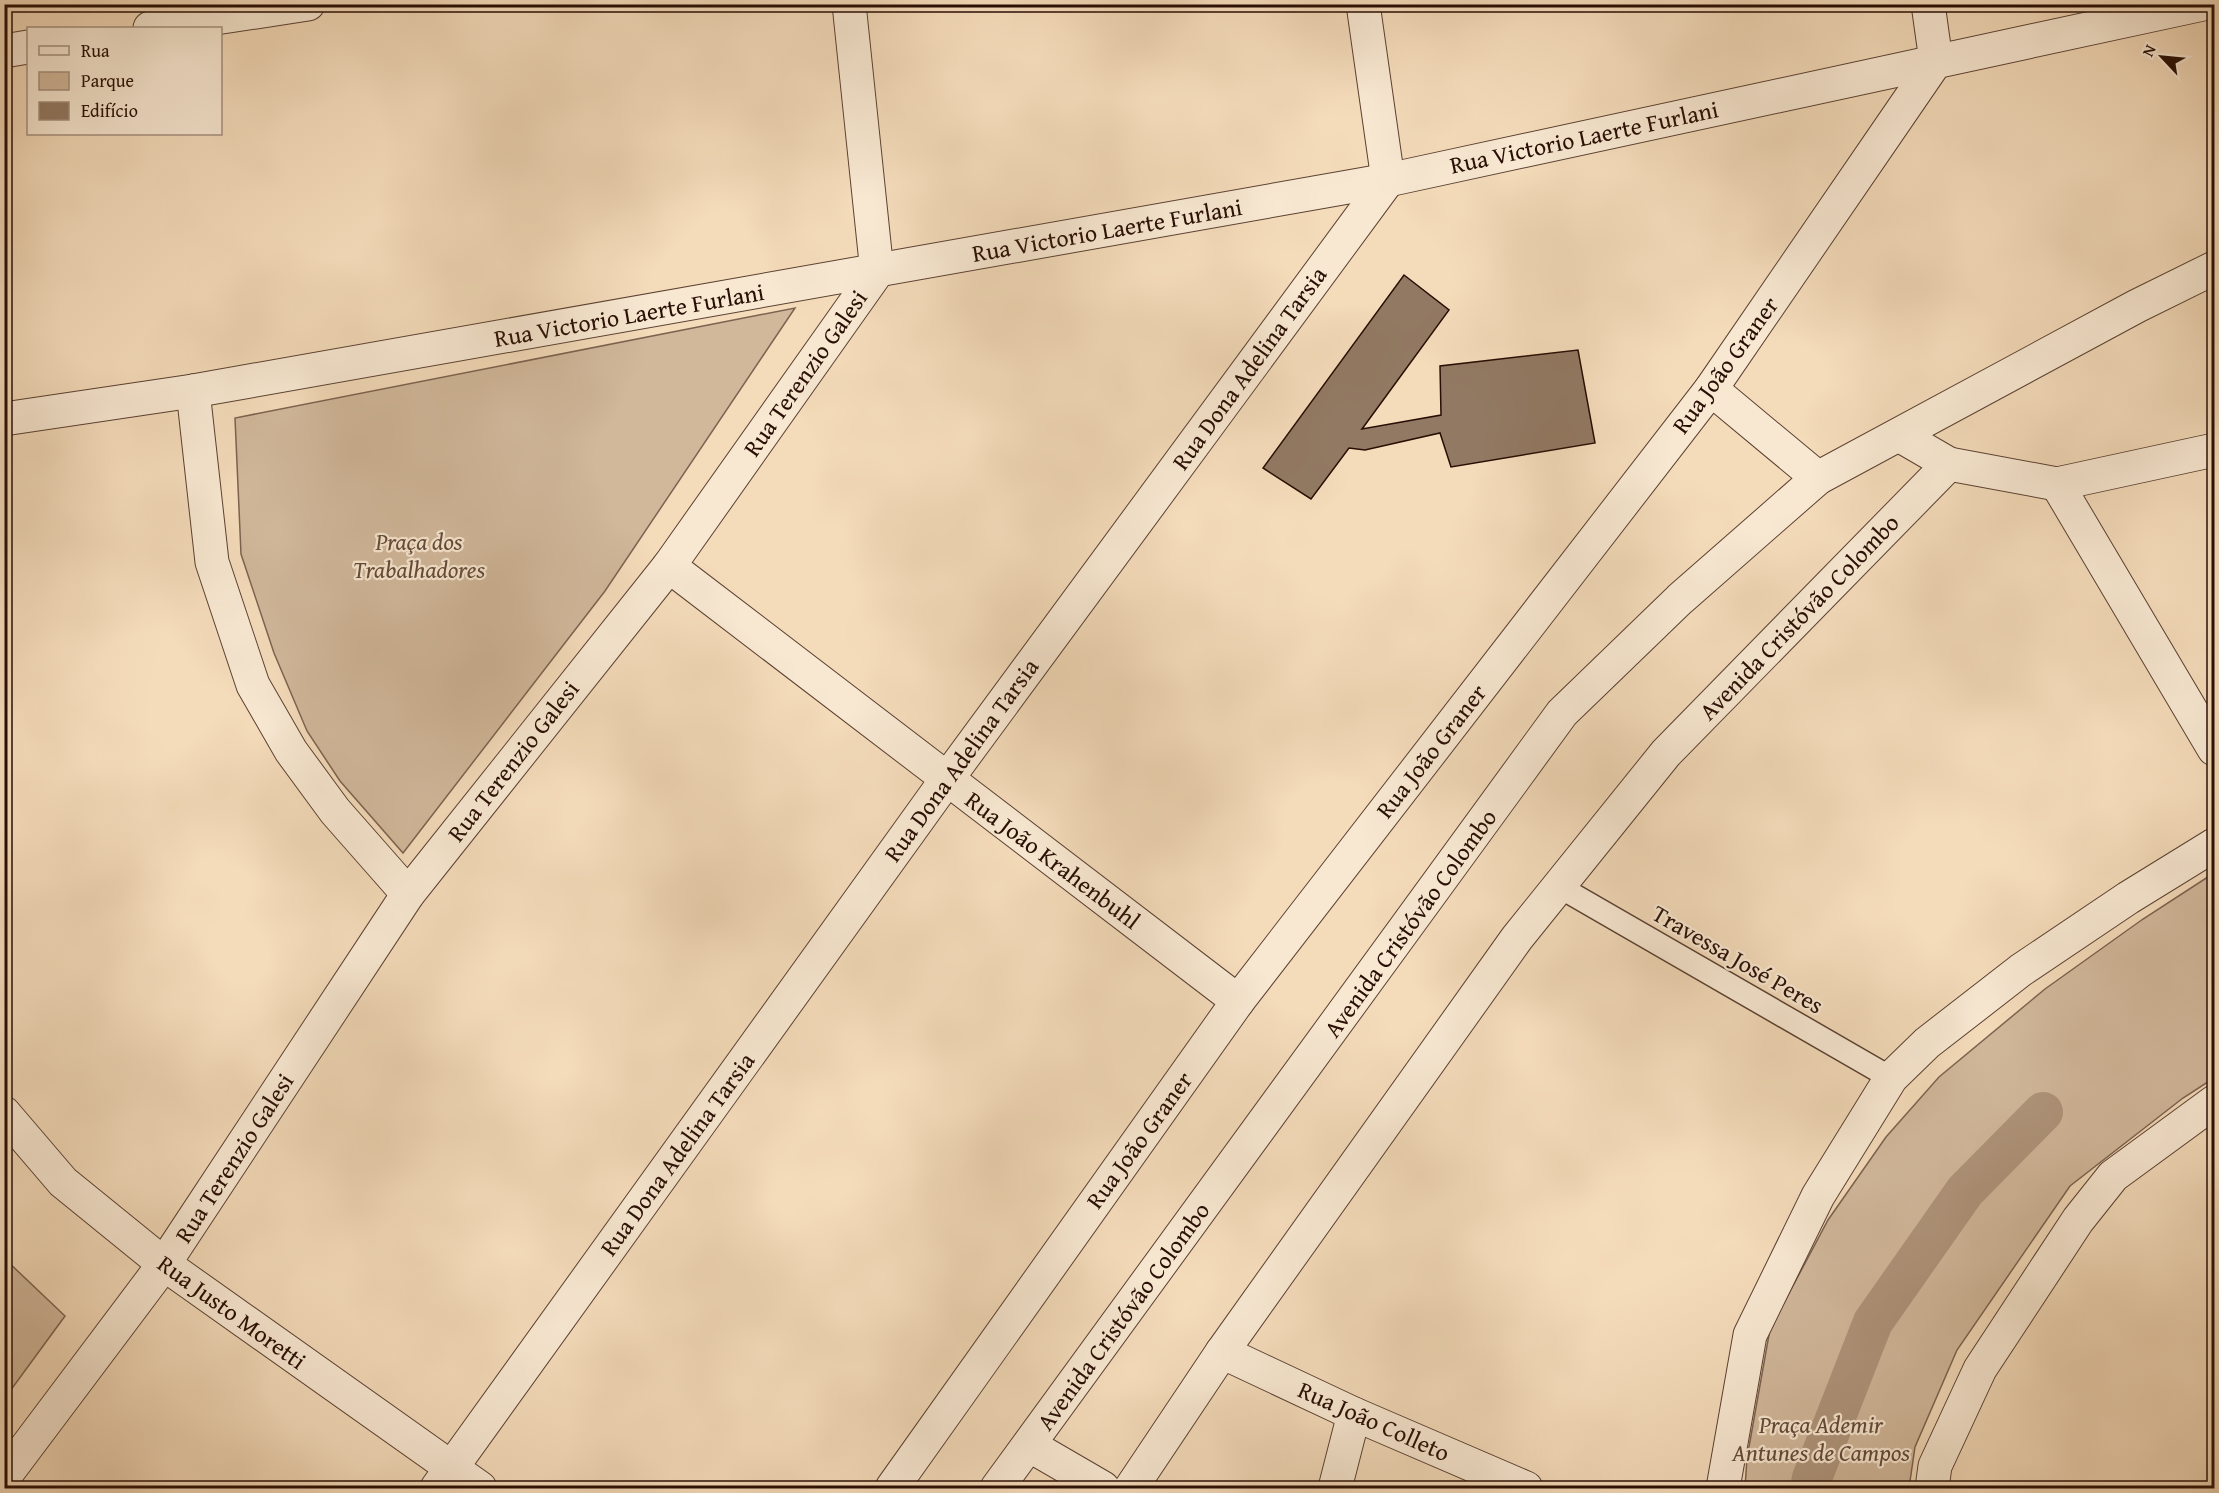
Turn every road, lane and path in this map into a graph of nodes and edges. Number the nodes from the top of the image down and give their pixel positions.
1 (308, 4) edge
2 (849, 4) edge
3 (1363, 4) edge
4 (1928, 4) edge
5 (2203, 4) edge
6 (157, 27) edge
7 (27, 47) edge
8 (4, 51) edge
9 (1936, 61) junction
10 (1388, 180) junction
11 (2214, 268) edge
12 (877, 272) junction
13 (1711, 389) junction
14 (193, 391) junction
15 (4, 419) edge
16 (1899, 435) junction
17 (2214, 450) edge
18 (1949, 464) junction
19 (1818, 478) junction
20 (2058, 484) junction
21 (669, 566) junction
22 (2214, 749) edge
23 (947, 778) junction
24 (2214, 845) edge
25 (1558, 886) junction
26 (408, 894) junction
27 (1238, 1001) junction
28 (1891, 1078) junction
29 (2214, 1102) edge
30 (4, 1113) edge
31 (164, 1264) junction
32 (1222, 1352) junction
33 (1354, 1414) junction
34 (1029, 1445) junction
35 (4, 1477) edge
36 (444, 1478) edge
37 (480, 1488) edge
38 (892, 1488) edge
39 (997, 1488) edge
40 (1103, 1488) edge
41 (1131, 1488) edge
42 (1335, 1488) edge
43 (1526, 1488) edge
44 (1723, 1488) edge
45 (1932, 1488) edge

1 - 6 street
2 - 12 street, Rua Terenzio Galesi
3 - 10 street
4 - 9 street
5 - 9 street, Rua Victorio Laerte Furlani
7 - 8 street
9 - 10 street, Rua Victorio Laerte Furlani
9 - 13 street, Rua João Graner
10 - 12 street, Rua Victorio Laerte Furlani
10 - 23 street, Rua Dona Adelina Tarsia
11 - 16 street, Avenida Cristóvão Colombo
12 - 14 street, Rua Victorio Laerte Furlani
12 - 21 street, Rua Terenzio Galesi
13 - 19 street
13 - 27 street, Rua João Graner
14 - 15 street, Rua Victorio Laerte Furlani
14 - 26 street
16 - 18 street
16 - 19 street, Avenida Cristóvão Colombo
17 - 20 street
18 - 20 street
18 - 25 street, Avenida Cristóvão Colombo
19 - 34 street, Avenida Cristóvão Colombo
20 - 22 street
21 - 23 street, Rua João Krahenbuhl
21 - 26 street, Rua Terenzio Galesi
23 - 27 street, Rua João Krahenbuhl
23 - 36 street, Rua Dona Adelina Tarsia
24 - 28 street
25 - 28 lane, Travessa José Peres
25 - 32 street, Avenida Cristóvão Colombo
26 - 31 street, Rua Terenzio Galesi
27 - 38 street, Rua João Graner
28 - 44 street
29 - 45 street
30 - 31 street, Rua Justo Moretti
31 - 35 street, Rua Terenzio Galesi
31 - 36 street, Rua Justo Moretti
32 - 33 street, Rua João Colleto
32 - 41 street, Avenida Cristóvão Colombo
33 - 42 street
33 - 43 street, Rua João Colleto
34 - 39 street, Avenida Cristóvão Colombo
34 - 40 street
36 - 37 street, Rua Justo Moretti

